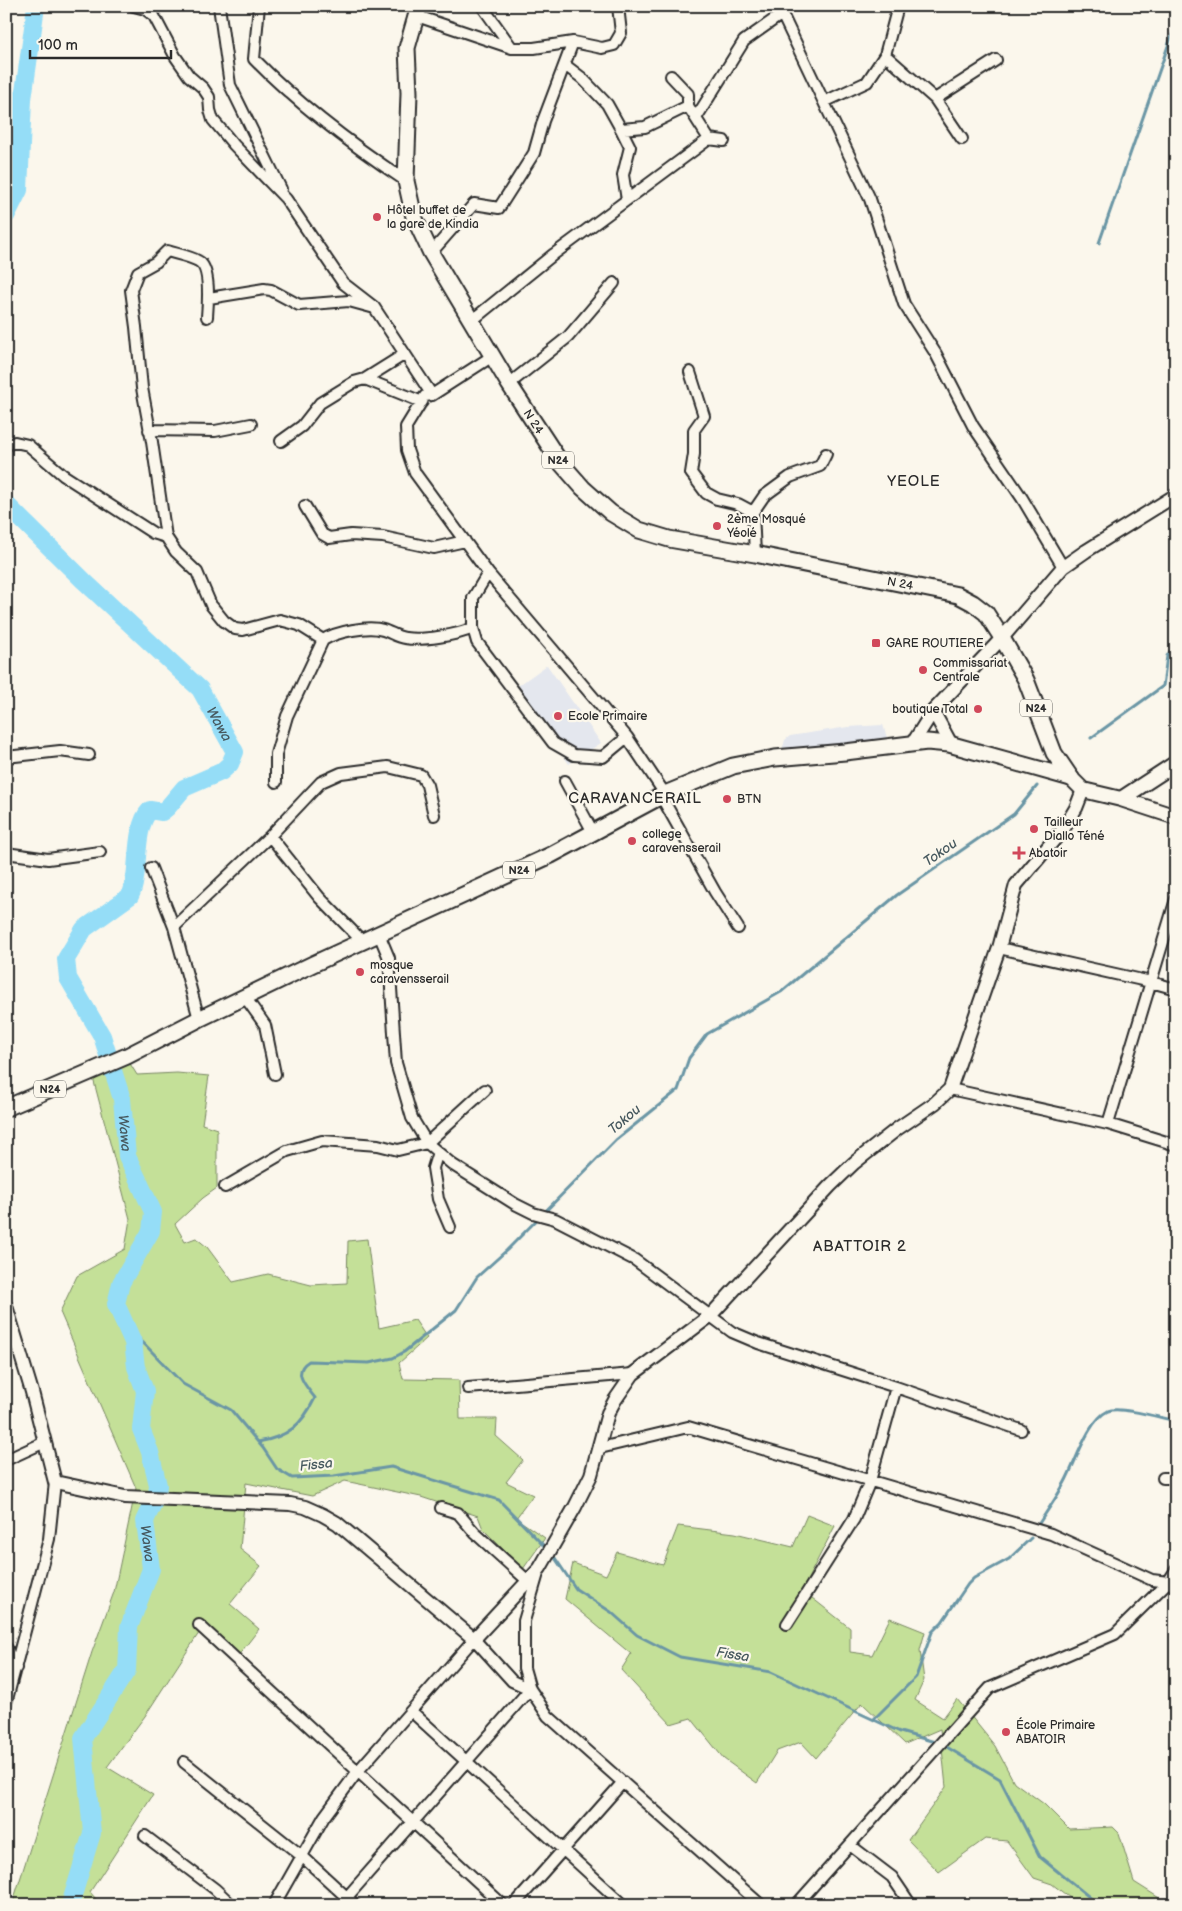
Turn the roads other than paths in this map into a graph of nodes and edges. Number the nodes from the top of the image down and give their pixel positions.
1 (134, 6) edge
2 (220, 6) edge
3 (258, 6) edge
4 (482, 6) edge
5 (618, 6) edge
6 (898, 6) edge
7 (779, 10) edge
8 (418, 11) edge
9 (573, 42) junction
10 (512, 48) junction
11 (885, 54) junction
12 (996, 60) dead end
13 (565, 65) junction
14 (671, 76) dead end
15 (936, 99) junction
16 (824, 102) junction
17 (688, 106) junction
18 (696, 118) junction
19 (621, 129) junction
20 (709, 139) junction
21 (962, 139) dead end
22 (724, 141) dead end
23 (406, 181) junction
24 (286, 199) junction
25 (627, 200) junction
26 (431, 253) junction
27 (614, 283) dead end
28 (209, 298) junction
29 (374, 307) junction
30 (207, 317) dead end
31 (470, 322) junction
32 (405, 354) junction
33 (491, 356) junction
34 (690, 372) dead end
35 (365, 380) junction
36 (509, 384) junction
37 (432, 395) junction
38 (422, 402) junction
39 (251, 424) dead end
40 (149, 430) junction
41 (281, 441) dead end
42 (6, 445) edge
43 (826, 454) dead end
44 (1176, 495) edge
45 (305, 506) dead end
46 (753, 512) junction
47 (166, 537) junction
48 (465, 542) junction
49 (755, 554) junction
50 (1063, 567) junction
51 (488, 573) junction
52 (473, 628) junction
53 (1002, 638) junction
54 (323, 640) junction
55 (933, 711) junction
56 (627, 737) junction
57 (920, 742) junction
58 (950, 744) junction
59 (89, 755) dead end
60 (6, 757) edge
61 (1176, 763) edge
62 (1071, 778) junction
63 (565, 781) dead end
64 (276, 782) dead end
65 (1084, 790) junction
66 (663, 795) junction
67 (1121, 799) junction
68 (434, 815) dead end
69 (1176, 817) edge
70 (593, 832) junction
71 (270, 836) junction
72 (100, 852) dead end
73 (6, 853) edge
74 (151, 868) dead end
75 (1176, 898) edge
76 (174, 927) junction
77 (738, 928) dead end
78 (379, 934) junction
79 (363, 942) junction
80 (999, 948) junction
81 (1151, 982) junction
82 (1176, 989) edge
83 (245, 997) junction
84 (199, 1019) junction
85 (276, 1074) dead end
86 (950, 1089) junction
87 (485, 1090) dead end
88 (9, 1105) edge
89 (1108, 1124) junction
90 (427, 1143) junction
91 (1176, 1145) edge
92 (438, 1152) junction
93 (225, 1187) dead end
94 (450, 1227) dead end
95 (6, 1306) edge
96 (710, 1316) junction
97 (633, 1374) junction
98 (896, 1387) junction
99 (468, 1388) dead end
100 (1021, 1430) dead end
101 (45, 1442) junction
102 (600, 1448) junction
103 (6, 1460) edge
104 (1164, 1478) dead end
105 (1176, 1478) edge
106 (870, 1480) junction
107 (55, 1482) junction
108 (441, 1508) dead end
109 (540, 1568) junction
110 (1176, 1570) edge
111 (528, 1581) junction
112 (1172, 1584) edge
113 (787, 1624) dead end
114 (199, 1625) dead end
115 (474, 1639) junction
116 (6, 1647) edge
117 (16, 1668) junction
118 (530, 1689) junction
119 (6, 1703) edge
120 (411, 1711) junction
121 (184, 1762) dead end
122 (466, 1762) junction
123 (358, 1771) junction
124 (623, 1782) junction
125 (413, 1822) junction
126 (145, 1836) dead end
127 (850, 1846) junction
128 (563, 1850) junction
129 (303, 1857) junction
130 (343, 1901) edge
131 (232, 1905) edge
132 (274, 1905) edge
133 (355, 1905) edge
134 (503, 1905) edge
135 (514, 1905) edge
136 (624, 1905) edge
137 (762, 1905) edge
138 (796, 1905) edge
139 (911, 1905) edge

1 - 24 street
2 - 24 street
3 - 23 street
4 - 10 street
5 - 9 street
6 - 11 street
7 - 16 street
7 - 18 street
8 - 10 street
8 - 23 main road, N 24 / N24
9 - 10 street
9 - 13 street
11 - 15 street
11 - 16 street
12 - 15 street
13 - 19 street
13 - 26 street
14 - 17 street
15 - 21 street
16 - 50 street
17 - 18 street
17 - 19 street
18 - 20 street
19 - 25 street
20 - 22 street
20 - 25 street
23 - 26 main road, N 24 / N24
24 - 29 street
25 - 31 street
26 - 31 main road, N 24 / N24
27 - 36 street
28 - 29 street
28 - 30 street
28 - 40 street
29 - 32 street
31 - 33 main road, N 24 / N24
32 - 35 street
32 - 37 street
33 - 36 main road, N 24 / N24
33 - 37 street
34 - 46 street
35 - 38 street
35 - 41 street
36 - 49 main road, N 24 / N24
37 - 38 street
38 - 48 street
39 - 40 street
40 - 47 street
42 - 47 street
43 - 46 street
44 - 50 street
45 - 48 street
46 - 49 street
47 - 54 street
48 - 51 street
49 - 53 main road, N 24 / N24
50 - 53 street
51 - 52 street
51 - 56 street
52 - 54 street
52 - 56 street
53 - 55 street
53 - 62 main road, N24
54 - 64 street
55 - 57 street
55 - 58 street
56 - 66 street
57 - 58 main road, N24
57 - 66 main road, N24
58 - 62 main road, N24
59 - 60 street
61 - 67 main road
62 - 65 main road
63 - 70 street
65 - 67 main road
65 - 80 street
66 - 70 main road, N24
66 - 77 street
67 - 69 main road
68 - 71 street
70 - 78 main road, N24
71 - 76 street
71 - 79 street
72 - 73 street
74 - 76 street
75 - 81 street
76 - 84 street
78 - 79 main road, N24
78 - 90 street
79 - 83 main road, N24
80 - 81 street
80 - 86 street
81 - 82 street
81 - 89 street
83 - 84 main road, N24
83 - 85 street
84 - 88 main road, N24
86 - 89 street
86 - 96 street
87 - 90 street
89 - 91 street
90 - 92 street
90 - 93 street
92 - 94 street
92 - 96 street
95 - 101 street
96 - 97 street
96 - 98 street
97 - 99 street
97 - 102 street
98 - 100 street
98 - 106 street
101 - 103 street
101 - 107 street
102 - 106 street
102 - 109 street
104 - 105 street
106 - 112 street
106 - 113 street
107 - 115 street
107 - 117 street
108 - 111 street
109 - 111 street
109 - 118 street
110 - 112 street
111 - 115 street
112 - 127 street
114 - 123 street
115 - 118 street
115 - 120 street
116 - 117 street
117 - 119 street
118 - 122 street
118 - 124 street
120 - 122 street
120 - 123 street
121 - 129 street
122 - 125 street
122 - 128 street
123 - 125 street
123 - 129 street
124 - 128 street
124 - 137 street
125 - 130 street
125 - 134 street
126 - 131 street
127 - 138 street
127 - 139 street
128 - 135 street
128 - 136 street
129 - 130 street
129 - 132 street
130 - 133 street

